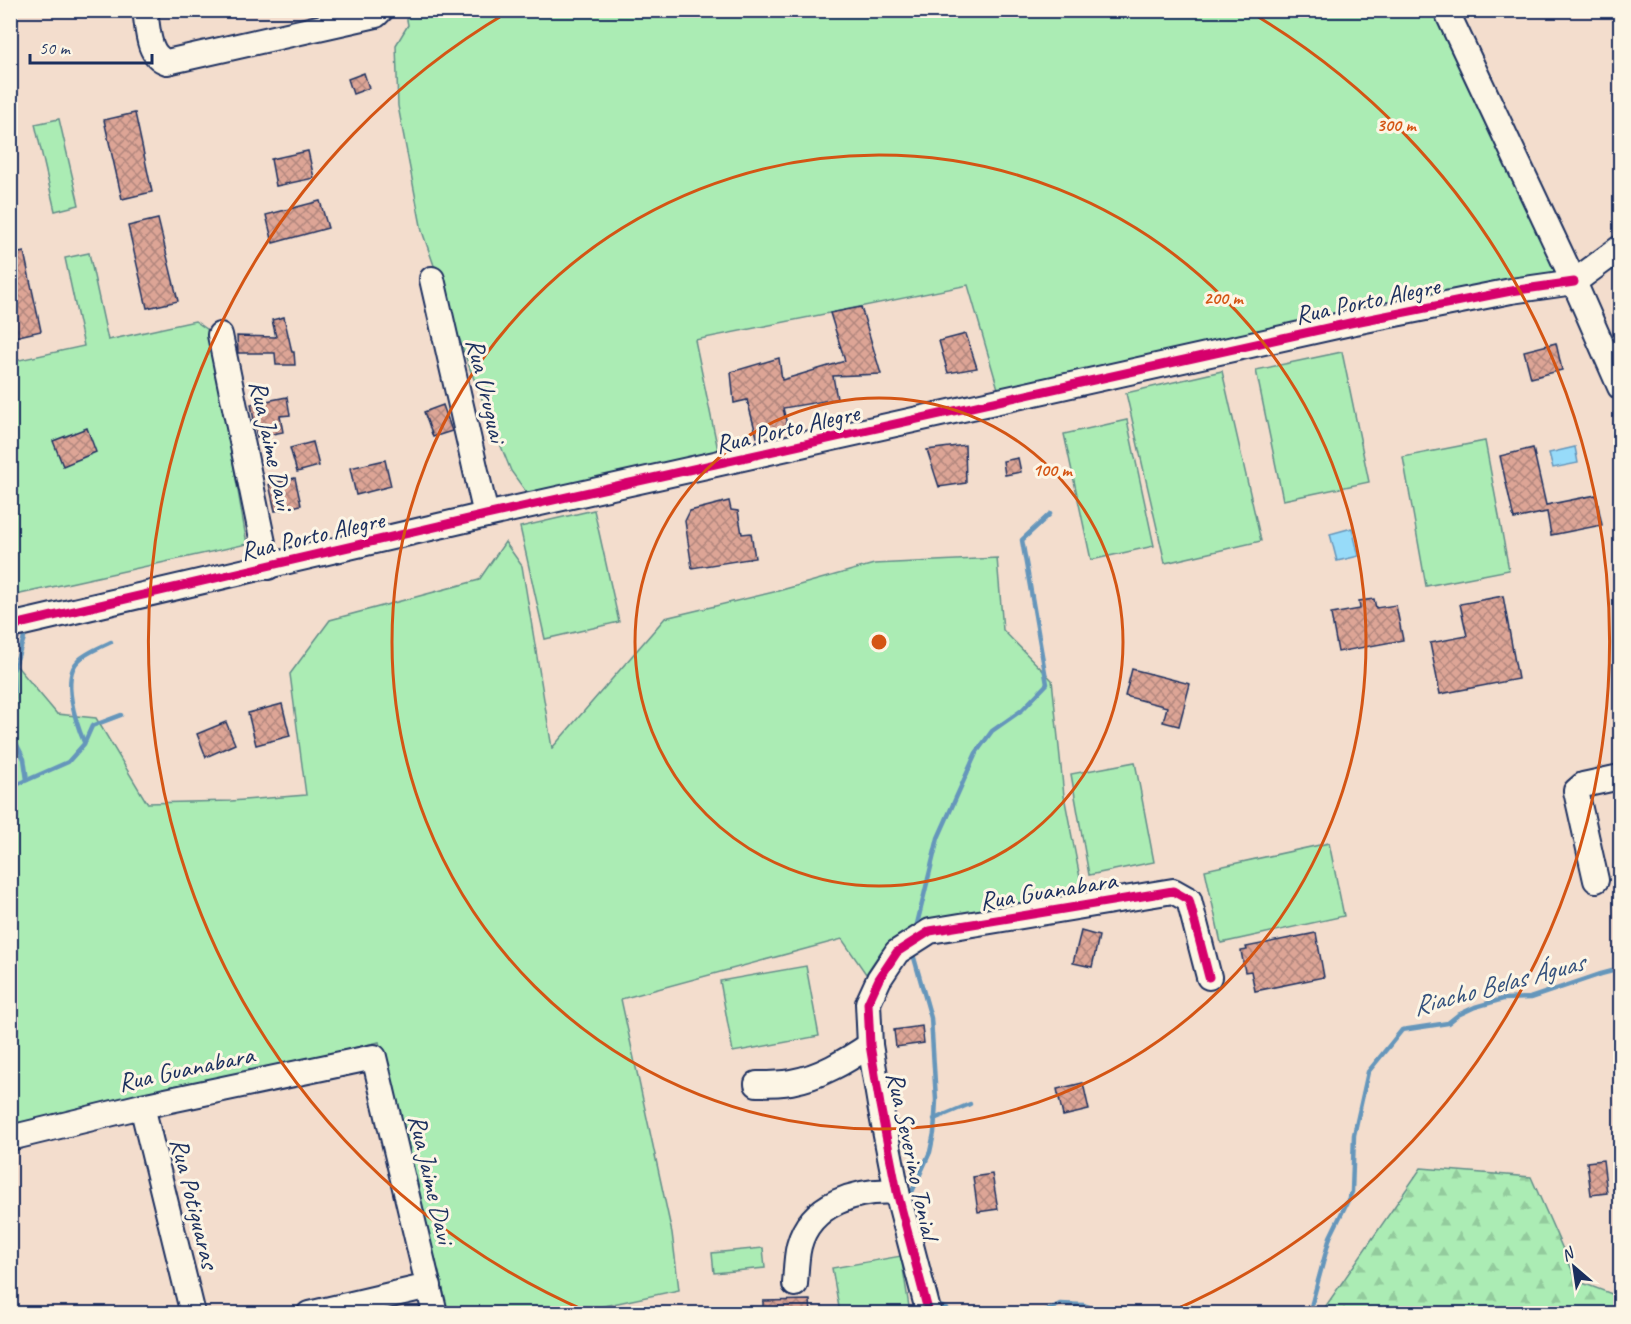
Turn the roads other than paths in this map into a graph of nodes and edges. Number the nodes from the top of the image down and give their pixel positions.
1 (145, 10) edge
2 (1446, 10) edge
3 (381, 11) edge
4 (1620, 248) edge
5 (432, 279) dead end
6 (1574, 282) junction
7 (220, 335) dead end
8 (1620, 387) edge
9 (486, 515) junction
10 (268, 567) junction
11 (10, 626) edge
12 (1620, 777) edge
13 (1596, 880) dead end
14 (1209, 977) dead end
15 (868, 1003) joint
16 (870, 1045) junction
17 (374, 1057) joint
18 (757, 1084) dead end
19 (142, 1106) junction
20 (10, 1138) edge
21 (897, 1192) junction
22 (795, 1284) dead end
23 (429, 1286) junction
24 (193, 1314) edge
25 (309, 1314) edge
26 (435, 1314) edge
27 (929, 1314) edge

1 - 3 street
2 - 6 street
4 - 6 street
5 - 9 street, Rua Uruguai
6 - 8 street
6 - 9 street, Rua Porto Alegre
7 - 10 street, Rua Jaime Davi
9 - 10 street, Rua Porto Alegre
10 - 11 street, Rua Porto Alegre
12 - 13 street
14 - 15 street, Rua Guanabara
15 - 16 street, Rua Severino Tonial
16 - 18 street
16 - 21 street, Rua Severino Tonial
17 - 19 street, Rua Guanabara
17 - 23 street, Rua Jaime Davi
19 - 20 street, Rua Guanabara
19 - 24 street, Rua Potiguaras
21 - 22 street
21 - 27 street, Rua Severino Tonial
23 - 25 street
23 - 26 street, Rua Jaime Davi

